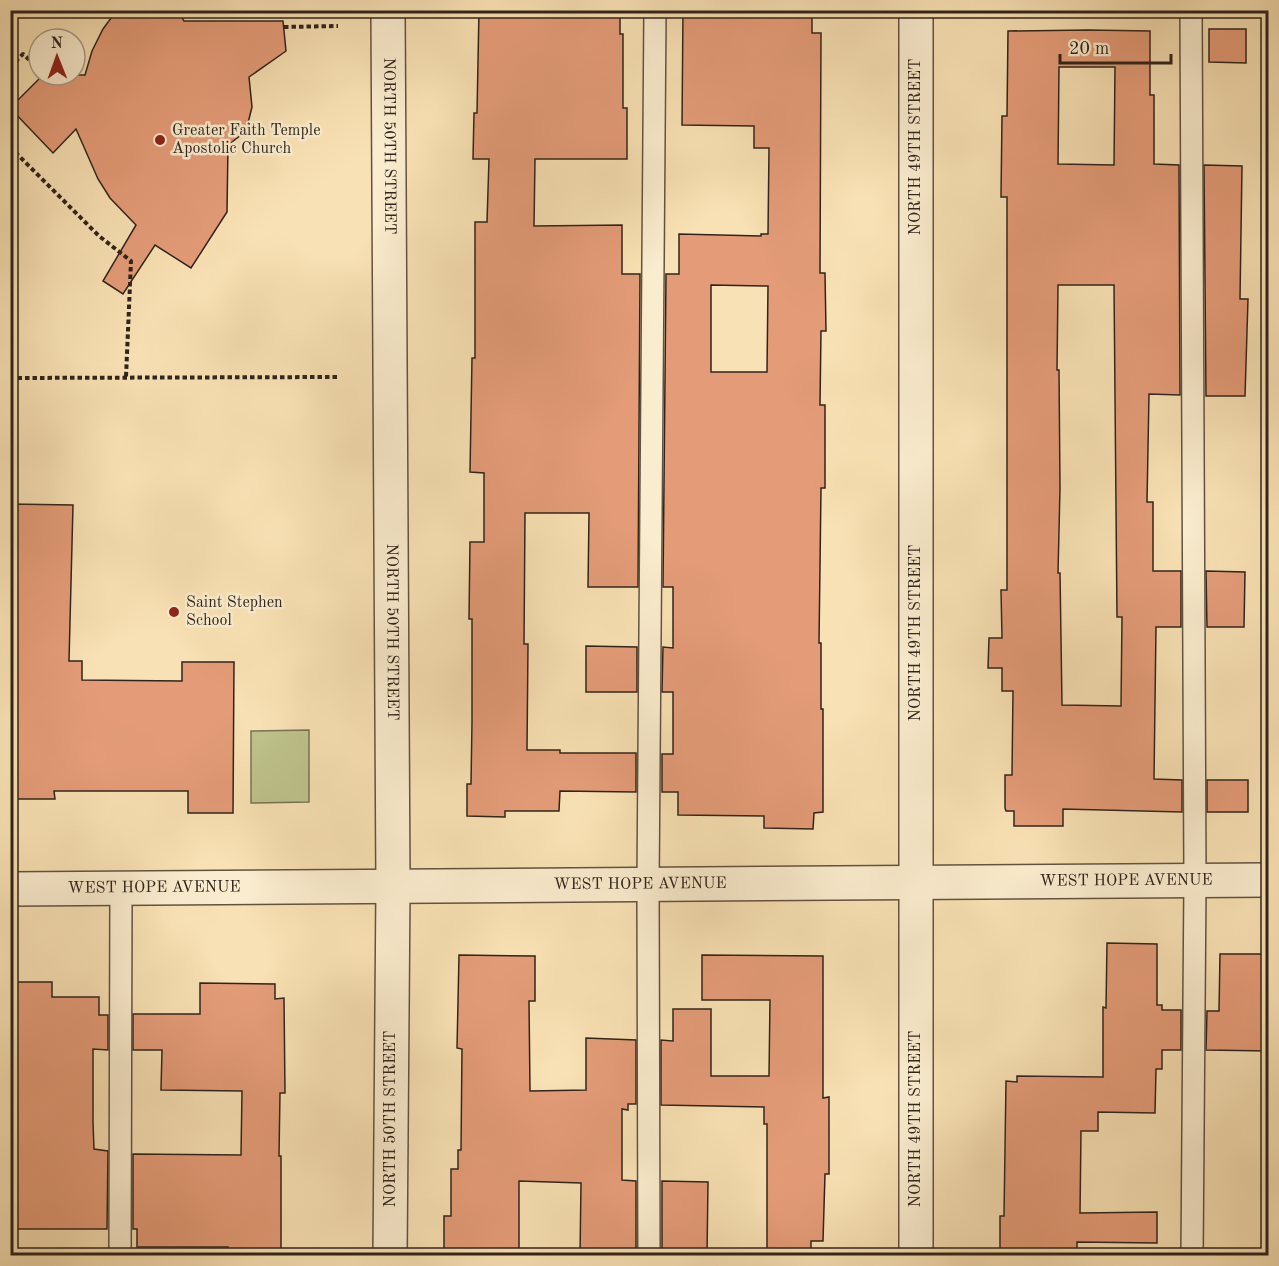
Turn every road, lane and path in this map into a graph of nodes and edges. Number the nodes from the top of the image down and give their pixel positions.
1 (388, 10) edge
2 (655, 10) edge
3 (916, 10) edge
4 (1191, 10) edge
5 (338, 26) dead end
6 (284, 27) dead end
7 (27, 57) edge
8 (10, 67) edge
9 (10, 147) edge
10 (126, 377) junction
11 (339, 377) dead end
12 (10, 378) edge
13 (1269, 880) edge
14 (1195, 881) junction
15 (916, 884) junction
16 (648, 885) junction
17 (393, 887) junction
18 (121, 889) junction
19 (10, 890) edge
20 (120, 1256) edge
21 (390, 1256) edge
22 (649, 1256) edge
23 (916, 1256) edge
24 (1192, 1256) edge

1 - 17 street, NORTH 50TH STREET
2 - 16 lane
3 - 15 street, NORTH 49TH STREET
4 - 14 lane
5 - 6 path
7 - 8 path
9 - 10 path
10 - 11 path
10 - 12 path
13 - 14 street, WEST HOPE AVENUE
14 - 15 street, WEST HOPE AVENUE
14 - 24 lane
15 - 16 street, WEST HOPE AVENUE
15 - 23 street, NORTH 49TH STREET
16 - 17 street, WEST HOPE AVENUE
16 - 22 lane
17 - 18 street, WEST HOPE AVENUE
17 - 21 street, NORTH 50TH STREET
18 - 19 street, WEST HOPE AVENUE
18 - 20 lane

